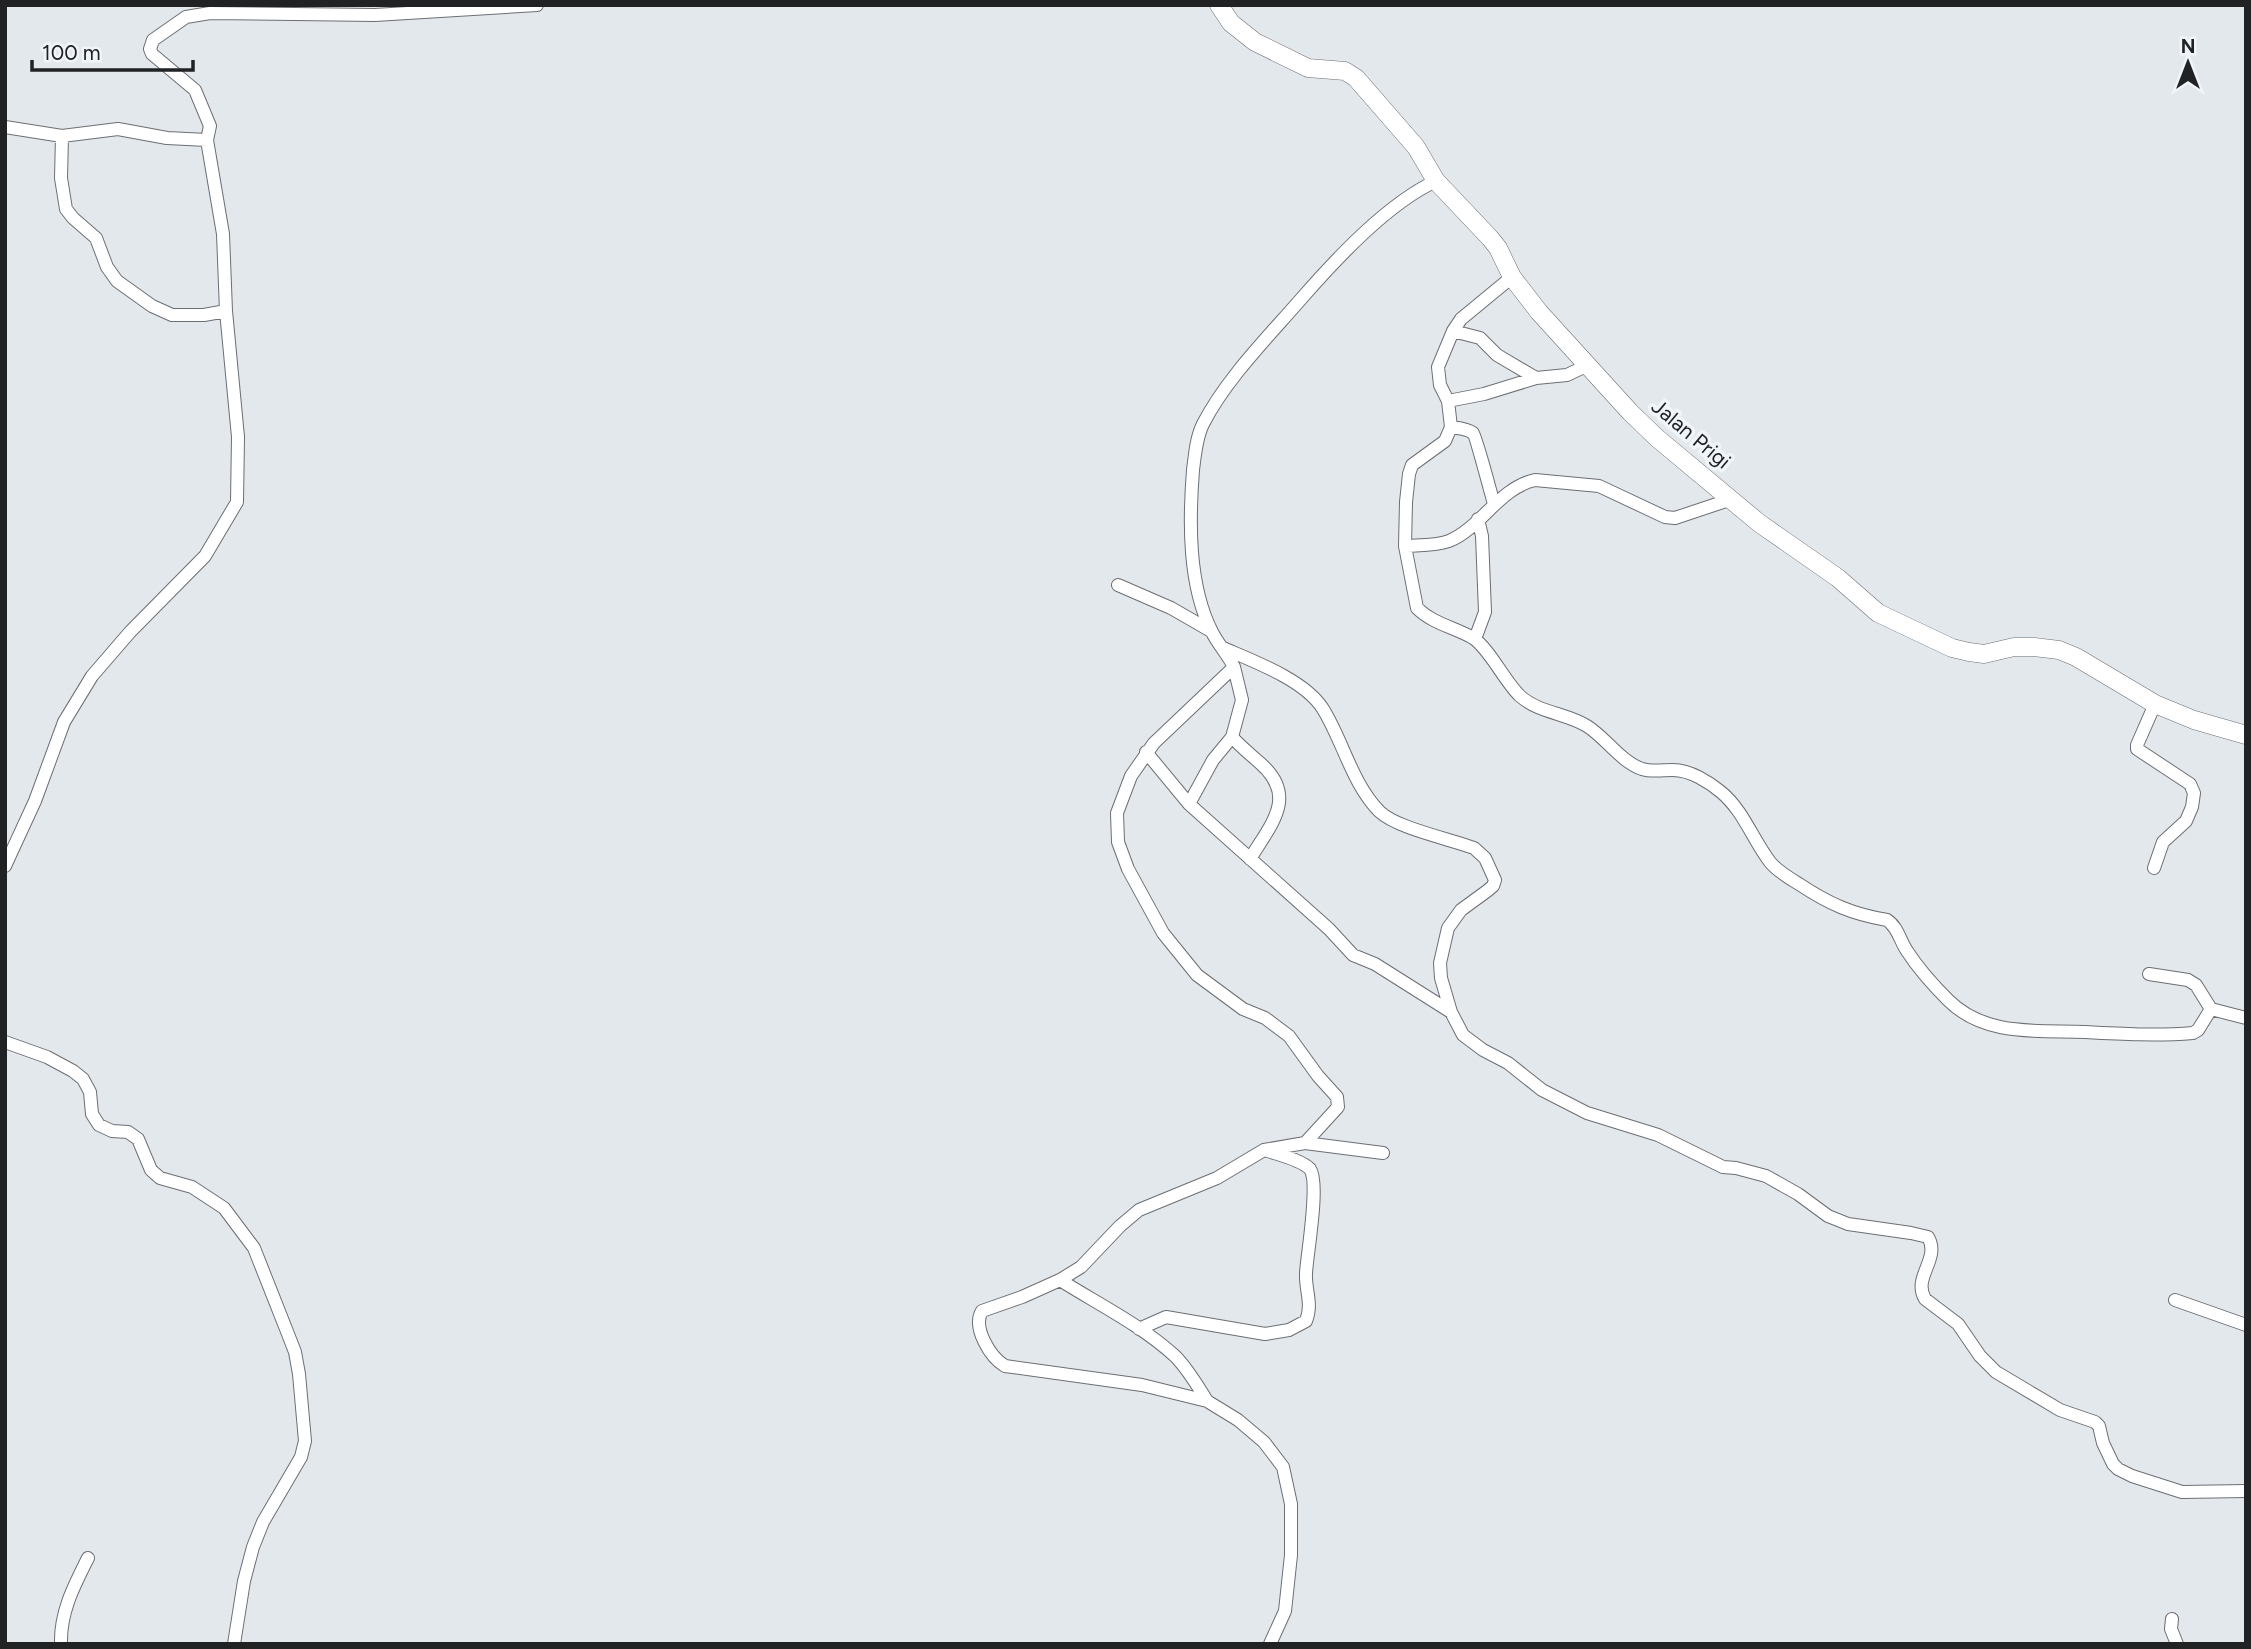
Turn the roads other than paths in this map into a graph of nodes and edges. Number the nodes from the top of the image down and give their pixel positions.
1 (537, 5) edge
2 (1219, 5) edge
3 (5, 127) edge
4 (62, 136) junction
5 (207, 140) junction
6 (1436, 181) junction
7 (1512, 277) junction
8 (226, 311) junction
9 (1453, 331) junction
10 (1588, 365) junction
11 (1536, 378) junction
12 (1448, 401) junction
13 (1451, 427) junction
14 (1731, 499) junction
15 (1494, 504) junction
16 (1478, 519) junction
17 (1405, 547) junction
18 (1118, 585) dead end
19 (1211, 631) junction
20 (1475, 639) junction
21 (1223, 648) junction
22 (1234, 667) junction
23 (2155, 704) junction
24 (2246, 735) edge
25 (1232, 737) junction
26 (1146, 752) junction
27 (1189, 804) junction
28 (1250, 859) junction
29 (5, 866) edge
30 (2154, 868) dead end
31 (2149, 974) dead end
32 (2211, 1009) junction
33 (1451, 1013) junction
34 (2246, 1018) edge
35 (5, 1042) edge
36 (1305, 1143) junction
37 (1264, 1150) junction
38 (1383, 1153) dead end
39 (1060, 1280) junction
40 (2175, 1300) dead end
41 (2246, 1325) edge
42 (1139, 1329) junction
43 (1207, 1401) junction
44 (2246, 1491) edge
45 (88, 1558) dead end
46 (2172, 1619) dead end
47 (61, 1644) edge
48 (234, 1644) edge
49 (1270, 1644) edge
50 (2177, 1644) edge

1 - 5 street
2 - 6 street, Jalan Prigi
3 - 4 street
4 - 5 street
4 - 8 street
5 - 8 street
6 - 7 street, Jalan Prigi
6 - 19 street
7 - 9 street
7 - 10 street, Jalan Prigi
8 - 29 street
9 - 11 street
9 - 12 street
10 - 11 street
10 - 14 street, Jalan Prigi
11 - 12 street
12 - 13 street
13 - 15 street
13 - 17 street
14 - 15 street
14 - 23 street, Jalan Prigi
15 - 16 street
16 - 17 street
16 - 20 street
17 - 20 street
18 - 19 street
19 - 21 street
20 - 32 street
21 - 22 street
21 - 33 street
22 - 25 street
22 - 26 street
23 - 24 street, Jalan Prigi
23 - 30 street
25 - 27 street
25 - 28 street
26 - 27 street
26 - 36 street
27 - 28 street
28 - 33 street
31 - 32 street
32 - 34 street
33 - 44 street
35 - 48 street
36 - 37 street
36 - 38 street
37 - 39 street
37 - 42 street
39 - 42 street
39 - 43 street
40 - 41 street
42 - 43 street
43 - 49 street
45 - 47 street
46 - 50 street

